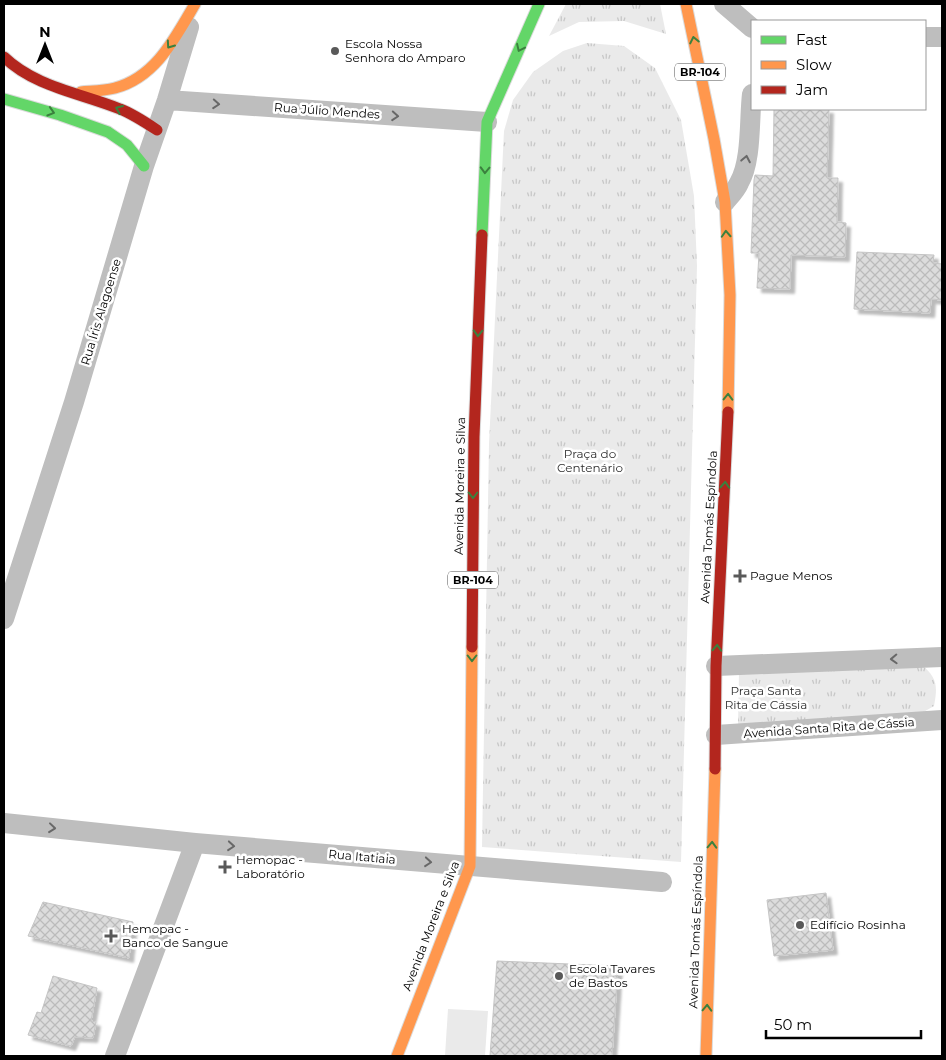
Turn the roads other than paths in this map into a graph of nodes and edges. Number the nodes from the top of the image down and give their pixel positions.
1 (196, 4) edge
2 (539, 4) edge
3 (686, 4) edge
4 (724, 4) edge
5 (751, 27) edge
6 (926, 37) edge
7 (942, 37) edge
8 (4, 57) edge
9 (77, 93) junction
10 (4, 99) edge
11 (167, 100) junction
12 (751, 110) edge
13 (487, 122) junction
14 (157, 130) junction
15 (144, 166) junction
16 (725, 202) junction
17 (4, 619) edge
18 (942, 657) edge
19 (716, 666) junction
20 (942, 720) edge
21 (716, 735) junction
22 (4, 822) edge
23 (195, 843) junction
24 (470, 866) junction
25 (662, 882) dead end
26 (408, 1027) junction
27 (412, 1047) dead end
28 (115, 1056) edge
29 (397, 1056) edge
30 (706, 1056) edge

1 -> 9 main road
1 - 11 street, Rua Íris Alagoense
2 -> 13 main road, Avenida Moreira e Silva / BR-104
16 -> 3 main road, Avenida Tomás Espíndola / BR-104
4 - 5 street
6 - 7 street
8 - 9 main road
14 -> 9 main road
10 -> 15 main road
11 -> 13 street, Rua Júlio Mendes
11 - 14 street, Rua Íris Alagoense
16 -> 12 street
13 -> 24 main road, Avenida Moreira e Silva / BR-104
14 - 15 street, Rua Íris Alagoense
15 - 17 street, Rua Íris Alagoense
19 -> 16 main road, Avenida Tomás Espíndola / BR-104
18 -> 19 street
19 - 21 main road, Avenida Tomás Espíndola / BR-104
20 - 21 street, Avenida Santa Rita de Cássia
30 -> 21 main road, Avenida Tomás Espíndola / BR-104
22 -> 23 street, Rua Itatiaia
23 -> 24 street, Rua Itatiaia
23 - 28 street
24 - 25 street, Rua Itatiaia
24 - 26 main road, Avenida Moreira e Silva / BR-104
26 - 27 main road
26 - 29 main road, Avenida Moreira e Silva / BR-104

